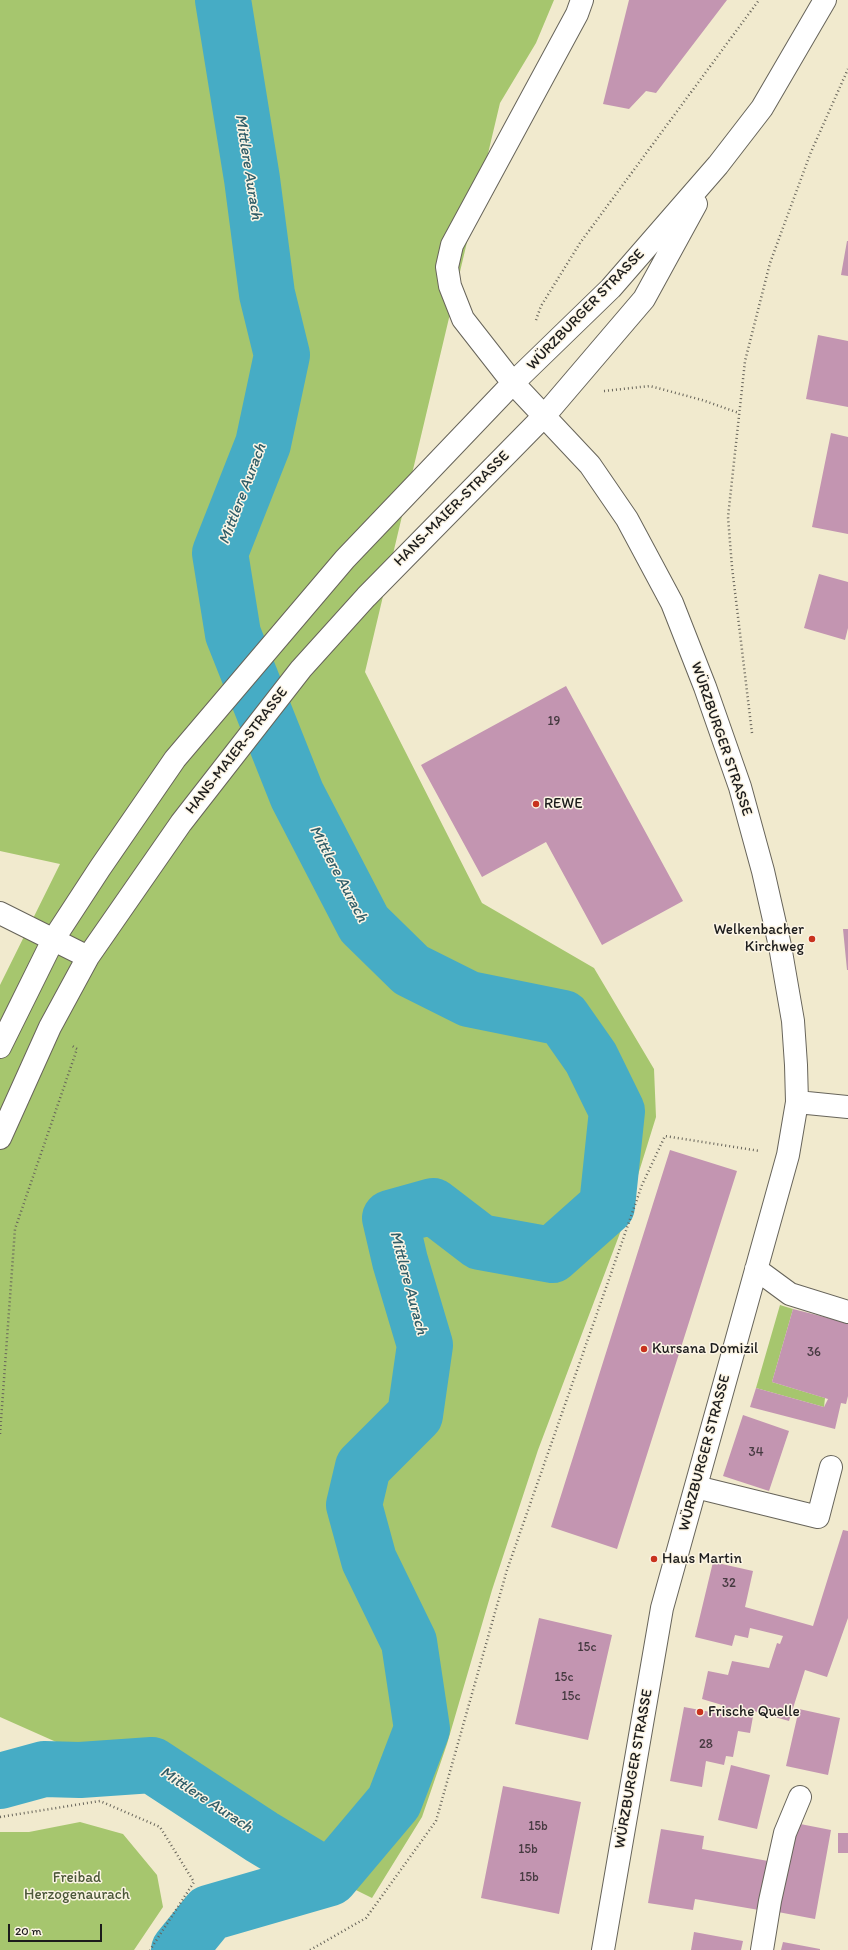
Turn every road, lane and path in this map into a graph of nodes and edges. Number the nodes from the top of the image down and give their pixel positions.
1 (582, 0) edge
2 (759, 0) edge
3 (825, 0) edge
4 (848, 69) edge
5 (718, 165) junction
6 (533, 327) dead end
7 (513, 383) junction
8 (600, 393) dead end
9 (739, 413) junction
10 (545, 415) junction
11 (752, 737) dead end
12 (0, 912) edge
13 (53, 940) junction
14 (88, 957) junction
15 (50, 1027) junction
16 (0, 1047) edge
17 (796, 1102) junction
18 (848, 1108) edge
19 (0, 1138) edge
20 (788, 1155) junction
21 (756, 1269) junction
22 (848, 1312) edge
23 (0, 1434) edge
24 (831, 1467) dead end
25 (696, 1487) junction
26 (800, 1797) dead end
27 (0, 1817) edge
28 (150, 1950) edge
29 (310, 1950) edge
30 (603, 1950) edge
31 (762, 1950) edge

1 - 7 street
2 - 6 path
3 - 5 street, WÜRZBURGER STRASSE
4 - 9 path
5 - 7 street, WÜRZBURGER STRASSE
5 - 10 street, WÜRZBURGER STRASSE
7 - 10 street, WÜRZBURGER STRASSE
7 - 13 street
8 - 9 path
9 - 11 path
10 - 14 street, HANS-MAIER-STRASSE
10 - 17 street, WÜRZBURGER STRASSE
12 - 13 street
13 - 14 street
13 - 16 street
14 - 15 street, HANS-MAIER-STRASSE
15 - 19 street, HANS-MAIER-STRASSE
15 - 23 path
17 - 18 street
17 - 20 street, WÜRZBURGER STRASSE
20 - 21 street, WÜRZBURGER STRASSE
20 - 29 path
21 - 22 street
21 - 25 street, WÜRZBURGER STRASSE
24 - 25 street
25 - 30 street, WÜRZBURGER STRASSE
26 - 31 street
27 - 28 path

